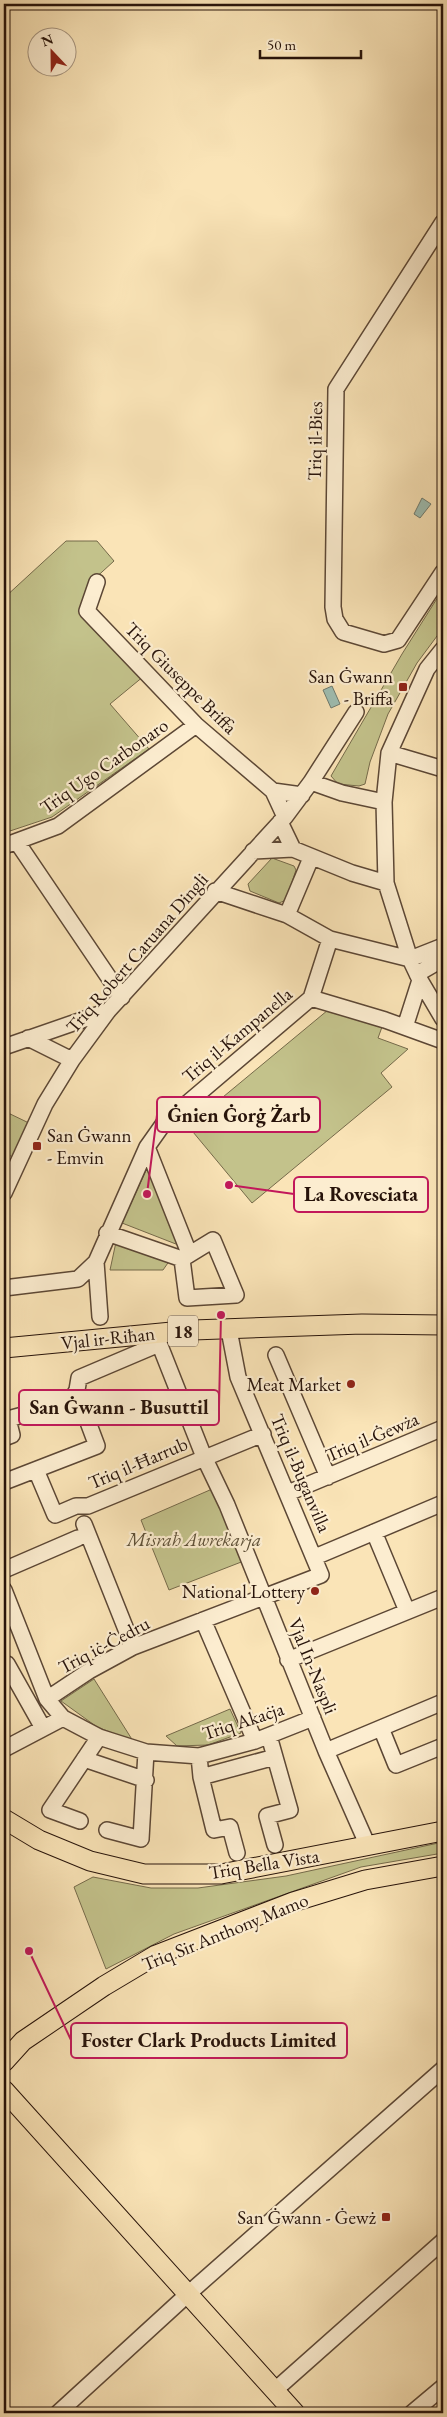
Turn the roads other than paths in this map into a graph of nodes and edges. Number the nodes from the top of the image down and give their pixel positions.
1 (443, 222) edge
2 (443, 572) edge
3 (97, 582) dead end
4 (443, 649) edge
5 (356, 712) dead end
6 (196, 725) junction
7 (389, 753) junction
8 (443, 769) edge
9 (311, 782) junction
10 (273, 791) junction
11 (302, 795) junction
12 (384, 802) junction
13 (282, 820) junction
14 (10, 844) edge
15 (293, 849) junction
16 (253, 851) junction
17 (312, 858) junction
18 (386, 883) junction
19 (215, 891) junction
20 (287, 915) junction
21 (330, 939) junction
22 (443, 946) edge
23 (410, 959) junction
24 (443, 959) edge
25 (419, 977) junction
26 (122, 997) junction
27 (311, 998) junction
28 (108, 1011) junction
29 (443, 1019) edge
30 (405, 1027) junction
31 (58, 1028) junction
32 (28, 1038) junction
33 (86, 1041) junction
34 (443, 1041) edge
35 (6, 1043) edge
36 (72, 1060) junction
37 (147, 1147) junction
38 (4, 1193) edge
39 (107, 1233) junction
40 (96, 1262) junction
41 (4, 1288) edge
42 (443, 1312) edge
43 (100, 1317) dead end
44 (362, 1324) junction
45 (443, 1325) edge
46 (229, 1330) junction
47 (157, 1339) junction
48 (4, 1348) edge
49 (276, 1355) dead end
50 (6, 1414) edge
51 (88, 1422) dead end
52 (443, 1428) edge
53 (264, 1434) junction
54 (4, 1438) edge
55 (204, 1457) junction
56 (36, 1470) junction
57 (328, 1477) junction
58 (4, 1482) edge
59 (288, 1493) junction
60 (443, 1503) edge
61 (374, 1532) junction
62 (315, 1557) junction
63 (4, 1570) edge
64 (321, 1575) joint
65 (4, 1590) edge
66 (443, 1596) edge
67 (263, 1597) junction
68 (407, 1611) junction
69 (203, 1620) junction
70 (133, 1648) junction
71 (29, 1656) junction
72 (288, 1660) junction
73 (5, 1665) edge
74 (47, 1699) junction
75 (443, 1704) edge
76 (63, 1718) junction
77 (313, 1718) junction
78 (43, 1728) junction
79 (381, 1728) junction
80 (269, 1736) junction
81 (99, 1737) junction
82 (255, 1741) junction
83 (443, 1746) edge
84 (4, 1749) edge
85 (326, 1751) junction
86 (146, 1752) junction
87 (199, 1756) junction
88 (275, 1757) junction
89 (84, 1760) junction
90 (201, 1777) junction
91 (146, 1780) junction
92 (4, 1819) edge
93 (80, 1821) dead end
94 (107, 1830) dead end
95 (443, 1831) edge
96 (275, 1846) dead end
97 (368, 1846) junction
98 (237, 1853) dead end
99 (443, 1866) edge
100 (4, 2062) edge
101 (443, 2069) edge
102 (4, 2090) edge
103 (443, 2241) edge
104 (188, 2294) junction
105 (443, 2387) edge
106 (274, 2391) junction
107 (58, 2413) edge
108 (295, 2413) edge
109 (412, 2413) edge

1 - 2 street, Triq il-Bies
3 - 6 street, Triq Giuseppe Briffa
4 - 7 street
5 - 9 street, Triq Robert Caruana Dingli
6 - 10 street, Triq Giuseppe Briffa
6 - 14 street, Triq Ugo Carbonaro
7 - 8 street
7 - 12 street
9 - 11 street, Triq Robert Caruana Dingli
9 - 12 street
10 - 11 street
10 - 13 street, Triq Giuseppe Briffa
11 - 13 street, Triq Robert Caruana Dingli
12 - 18 street
13 - 15 street, Triq Giuseppe Briffa
13 - 16 street, Triq Robert Caruana Dingli
14 - 26 street
15 - 16 street
15 - 17 street
16 - 19 street, Triq Robert Caruana Dingli
17 - 18 street
17 - 20 street
18 - 23 street
19 - 20 street
19 - 26 street, Triq Robert Caruana Dingli
20 - 21 street
21 - 23 street
21 - 27 street, Triq il-Kampanella
22 - 23 street
23 - 25 street
24 - 25 street
25 - 29 street
25 - 30 street
26 - 28 street, Triq Robert Caruana Dingli
27 - 30 street
27 - 37 street, Triq il-Kampanella
28 - 31 street
28 - 33 street, Triq Robert Caruana Dingli
30 - 34 street
31 - 32 street
31 - 33 street
32 - 35 street
32 - 36 street
33 - 36 street, Triq Robert Caruana Dingli
36 - 38 street, Triq Robert Caruana Dingli
37 - 39 street, Triq il-Kampanella
37 - 39 street
39 - 40 street, Triq il-Kampanella
40 - 41 street
40 - 43 street, Triq il-Kampanella
42 - 44 main road, Vjal ir-Riħan / 18
44 - 45 main road, Vjal ir-Riħan / 18
44 - 46 main road, Vjal ir-Riħan / 18
46 - 47 main road, Vjal ir-Riħan / 18
46 - 53 street, Triq il-Buganvilla
47 - 48 main road, Vjal ir-Riħan / 18
47 - 50 street
47 - 55 street, Vjal In-Naspli
49 - 57 street
50 - 54 street
51 - 56 street
52 - 57 street, Triq il-Ġewża
53 - 55 street, Triq il-Ħarrub
53 - 59 street, Triq il-Buganvilla
55 - 56 street, Triq il-Ħarrub
55 - 67 street, Vjal In-Naspli
56 - 58 street
57 - 59 street, Triq il-Ġewża
59 - 62 street, Triq il-Buganvilla
60 - 61 street
61 - 62 street
61 - 68 street
62 - 64 street, Triq il-Buganvilla
63 - 70 street
64 - 67 street, Triq iċ-Ċedru
65 - 71 street, Triq Akaċja
66 - 68 street
67 - 69 street, Triq iċ-Ċedru
67 - 72 street, Vjal In-Naspli
68 - 72 street
69 - 70 street, Triq iċ-Ċedru
69 - 82 street
70 - 74 street, Triq iċ-Ċedru
71 - 73 street
71 - 74 street, Triq Akaċja
72 - 77 street, Vjal In-Naspli
73 - 78 street
74 - 76 street, Triq Akaċja
75 - 79 street
76 - 78 street
76 - 81 street, Triq Akaċja
77 - 80 street, Triq Akaċja
77 - 85 street, Vjal In-Naspli
78 - 84 street
79 - 83 street
79 - 85 street
80 - 82 street, Triq Akaċja
80 - 88 street
81 - 86 street, Triq Akaċja
81 - 89 street
82 - 87 street, Triq Akaċja
85 - 97 street, Vjal In-Naspli
86 - 87 street, Triq Akaċja
86 - 91 street
87 - 90 street
88 - 90 street
88 - 96 street
89 - 91 street
89 - 93 street
90 - 98 street
91 - 94 street
92 - 97 main road, Triq Bella Vista
95 - 97 main road, Triq Bella Vista
99 - 100 main road, Triq Sir Anthony Mamo
101 - 104 street
102 - 104 main road
103 - 106 street
104 - 106 main road
104 - 107 street
105 - 109 street
106 - 108 main road

